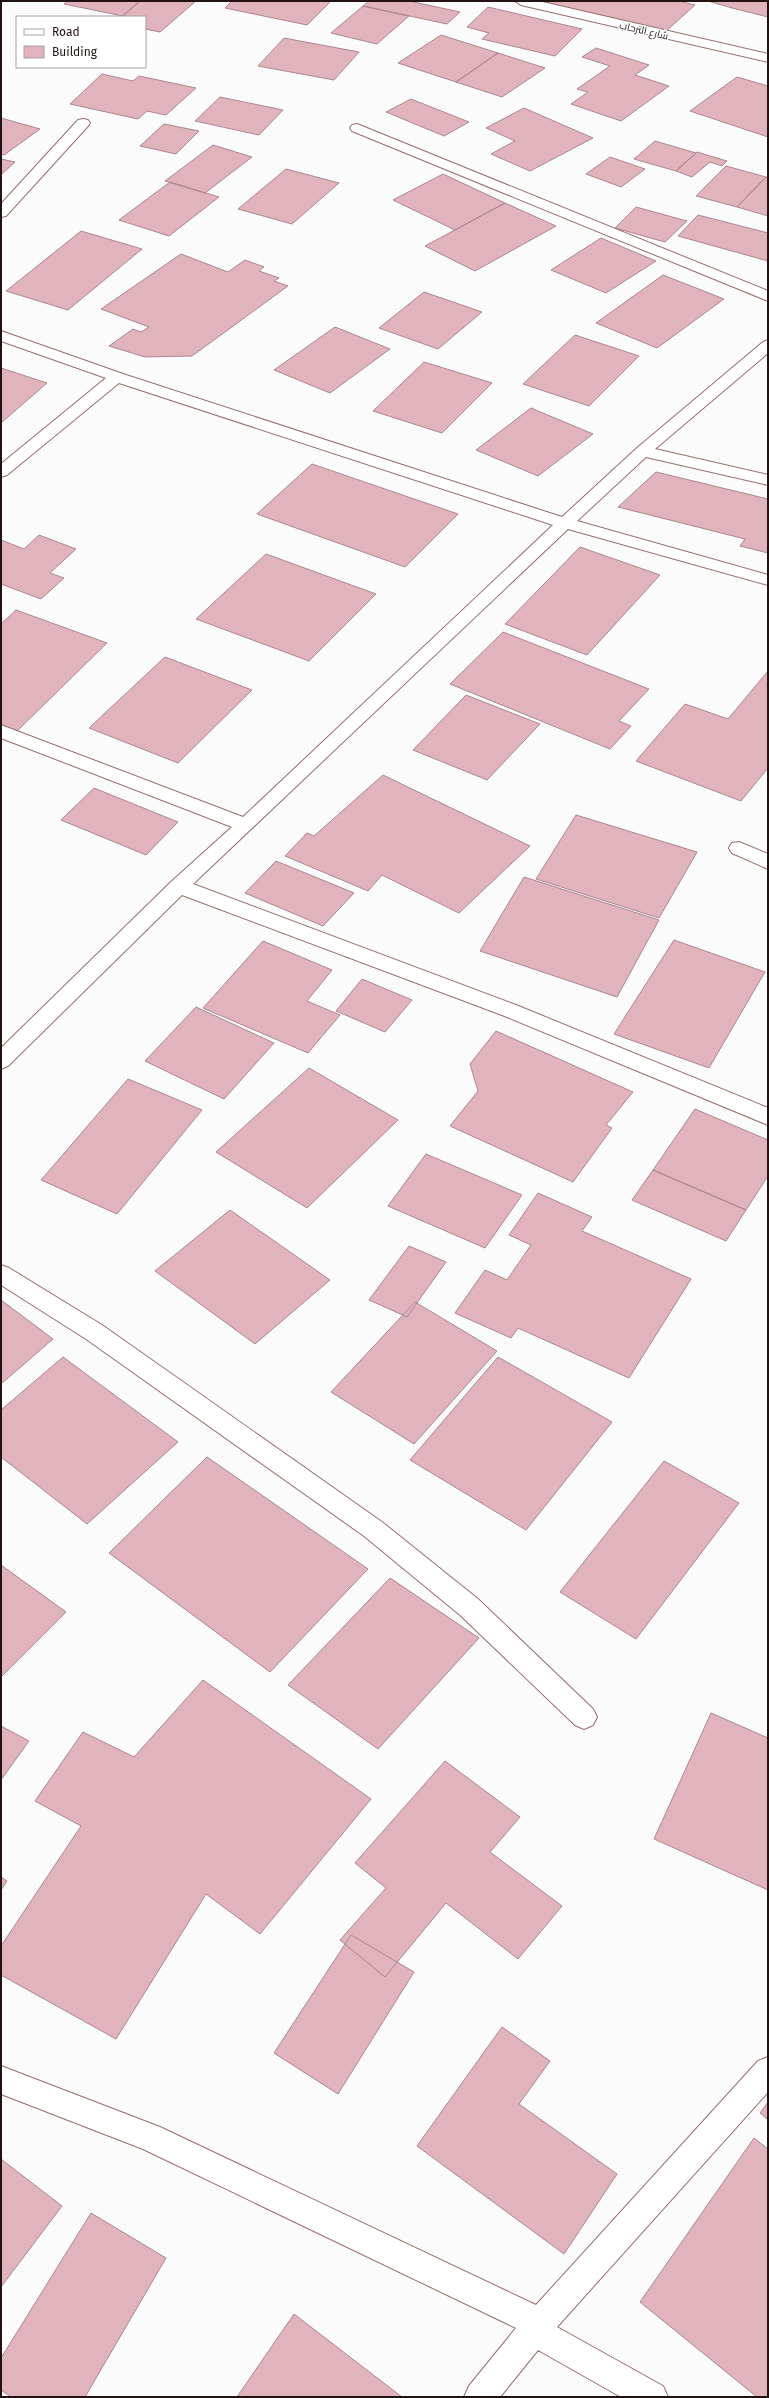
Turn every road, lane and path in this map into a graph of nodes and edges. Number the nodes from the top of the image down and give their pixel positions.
1 (521, 1) edge
2 (768, 58) edge
3 (83, 123) dead end
4 (357, 128) dead end
5 (1, 213) edge
6 (768, 296) edge
7 (1, 336) edge
8 (768, 345) edge
9 (117, 377) junction
10 (643, 451) junction
11 (1, 472) edge
12 (768, 480) edge
13 (565, 523) junction
14 (768, 580) edge
15 (1, 731) edge
16 (246, 825) junction
17 (739, 848) dead end
18 (768, 862) edge
19 (178, 886) junction
20 (1, 1061) edge
21 (768, 1117) edge
22 (1, 1274) edge
23 (584, 1717) dead end
24 (768, 2071) edge
25 (1, 2080) edge
26 (540, 2323) junction
27 (480, 2397) edge
28 (652, 2397) edge

1 - 2 street, شارع الترحاب
3 - 5 street
4 - 6 street
7 - 9 street
8 - 10 street
9 - 11 street
9 - 13 street
10 - 12 street
10 - 13 street
13 - 14 street
13 - 16 street
15 - 16 street
16 - 19 street
17 - 18 street
19 - 20 street
19 - 21 street
22 - 23 street
24 - 26 street
25 - 26 street
26 - 27 street
26 - 28 street

